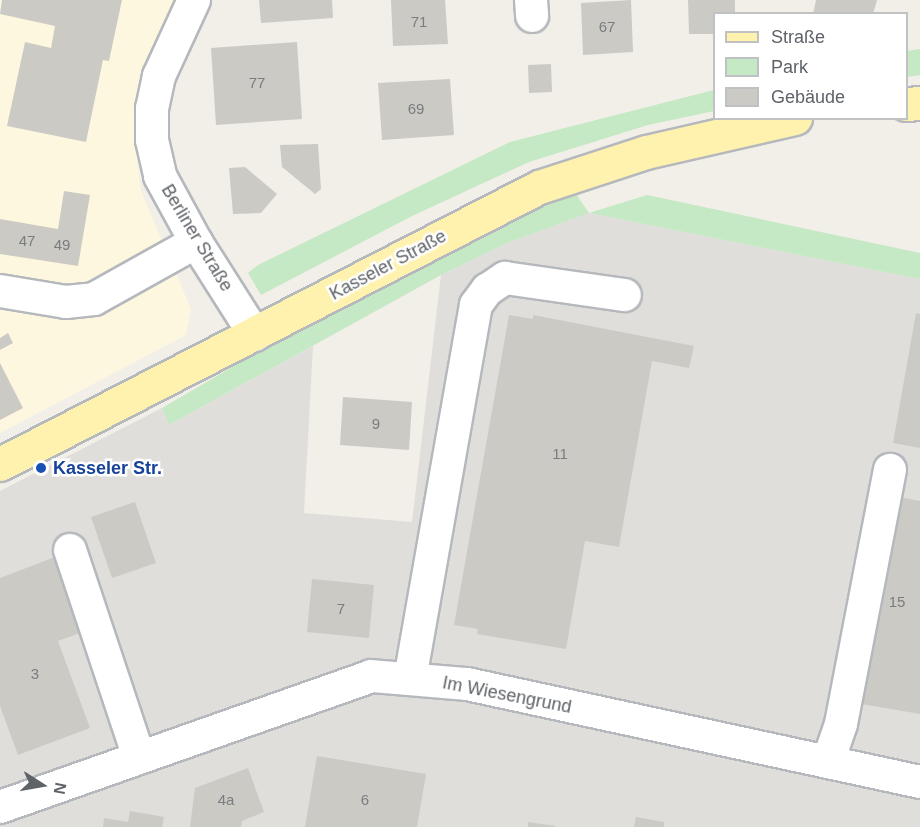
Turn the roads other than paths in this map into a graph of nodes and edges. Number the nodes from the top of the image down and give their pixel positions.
1 (194, 0) edge
2 (786, 120) edge
3 (196, 242) junction
4 (0, 291) edge
5 (625, 295) dead end
6 (255, 335) junction
7 (0, 464) edge
8 (890, 470) dead end
9 (70, 550) dead end
10 (410, 679) junction
11 (139, 758) junction
12 (828, 762) junction
13 (920, 782) edge
14 (0, 807) edge

1 - 3 street, Berliner Straße
2 - 6 main road, Kasseler Straße
3 - 4 street
3 - 6 street, Berliner Straße
5 - 10 street
6 - 7 main road, Kasseler Straße
8 - 12 street
9 - 11 street
10 - 11 street, Im Wiesengrund
10 - 12 street, Im Wiesengrund
11 - 14 street, Im Wiesengrund
12 - 13 street, Im Wiesengrund

